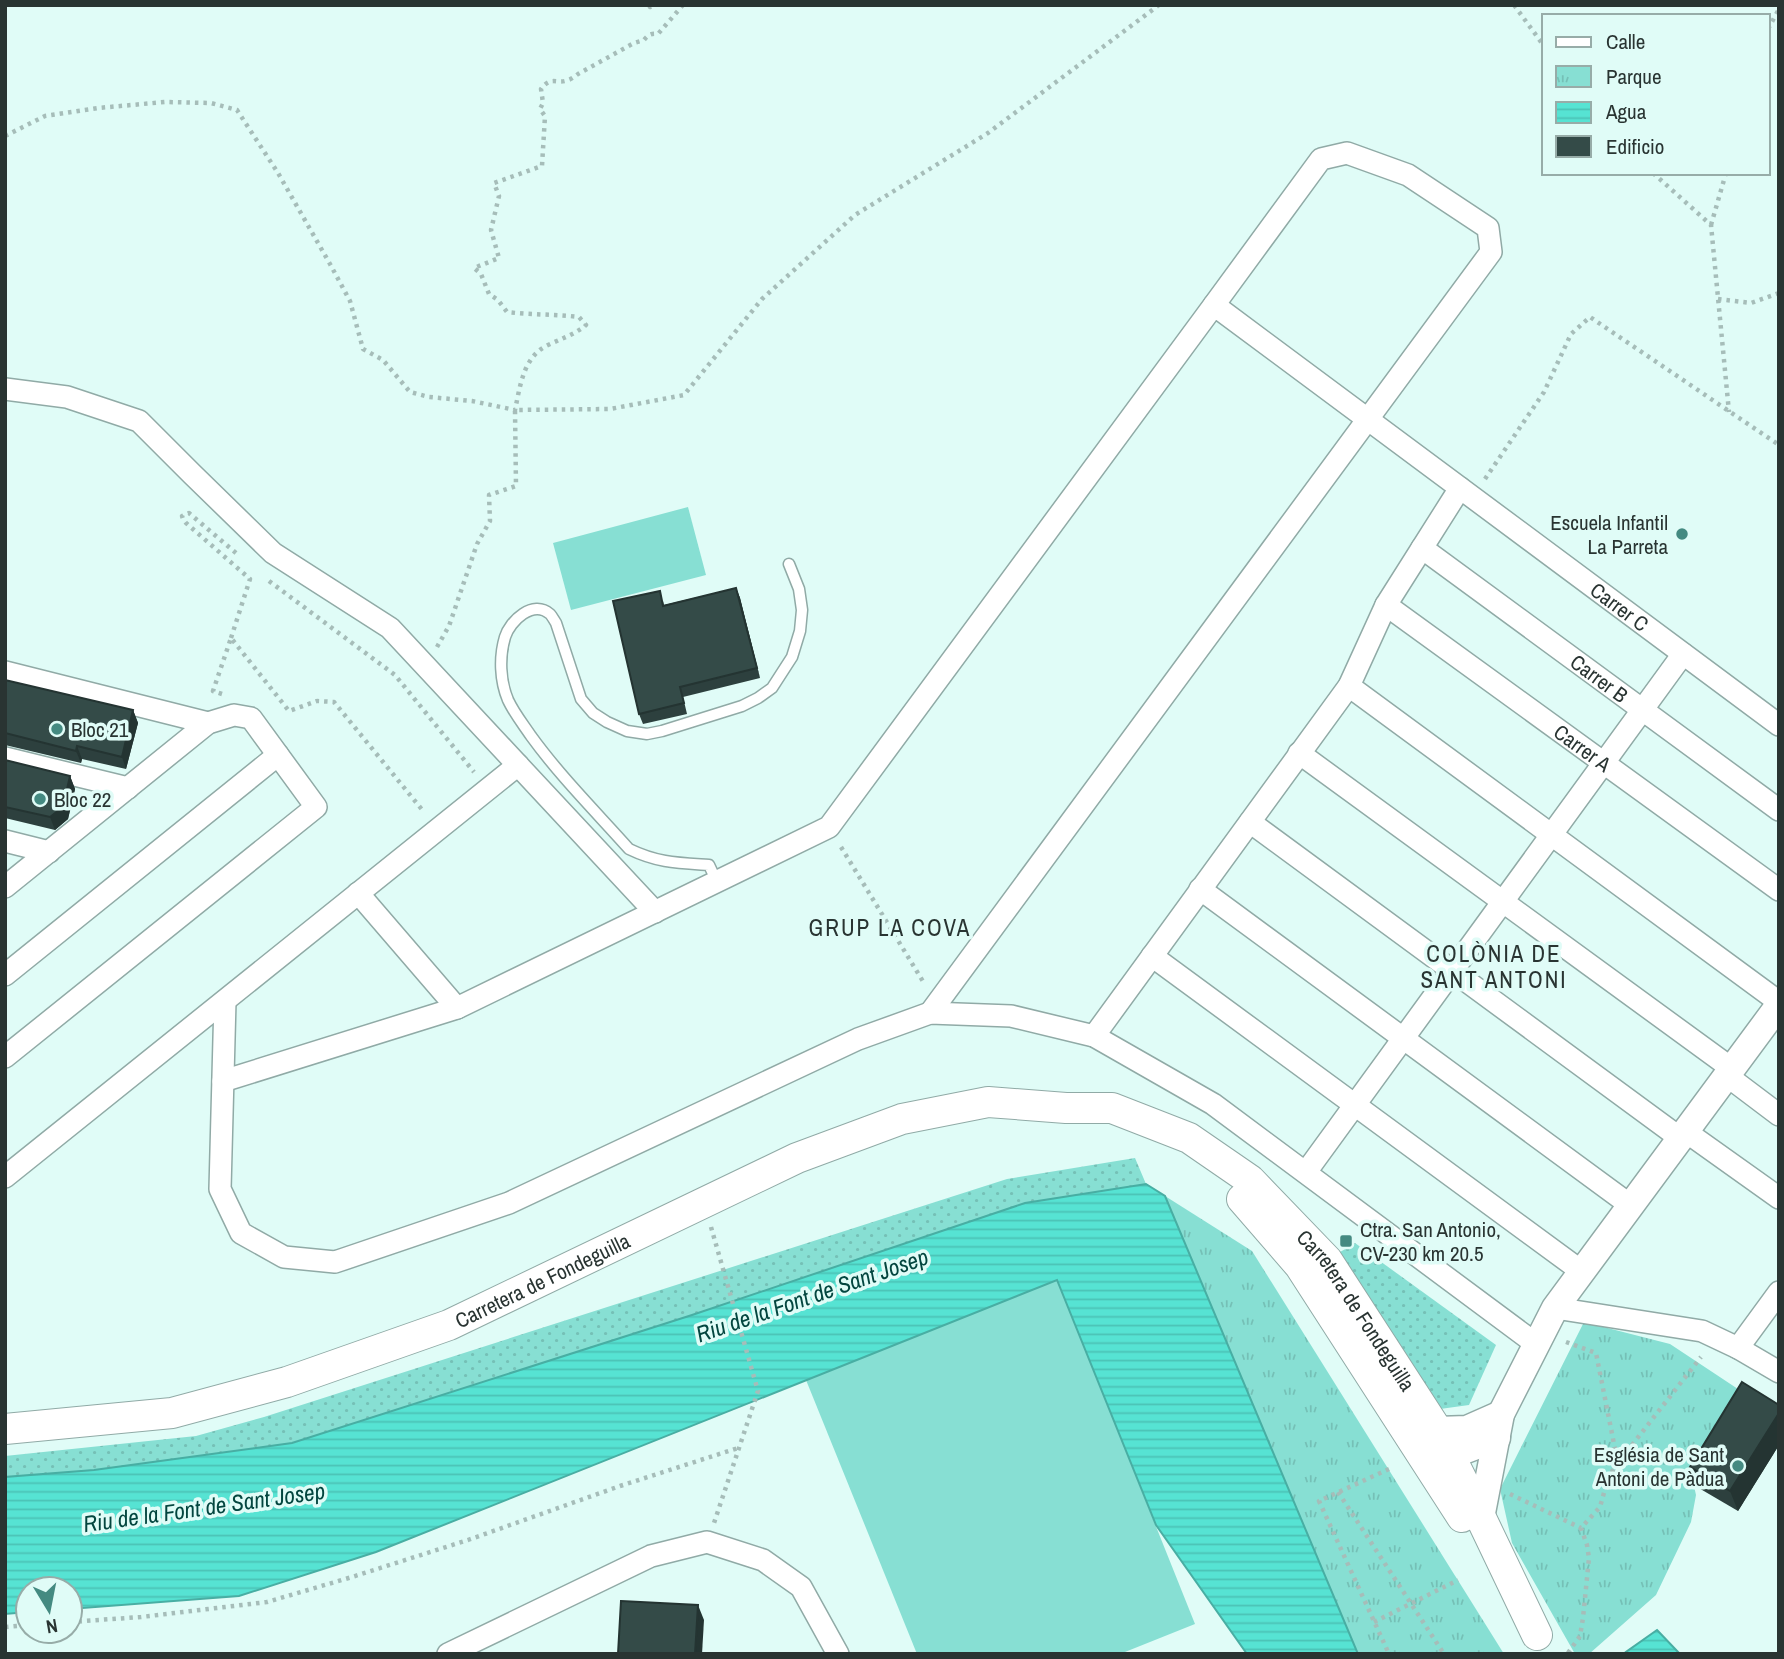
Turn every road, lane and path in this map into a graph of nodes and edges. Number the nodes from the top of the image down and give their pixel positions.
1 (649, 5) edge
2 (656, 5) edge
3 (683, 5) edge
4 (1159, 5) edge
5 (1514, 5) edge
6 (1779, 9) edge
7 (1770, 25) edge
8 (1542, 43) edge
9 (5, 136) edge
10 (1655, 175) edge
11 (1725, 175) edge
12 (1711, 225) junction
13 (1779, 293) edge
14 (1718, 299) junction
15 (1214, 305) junction
16 (5, 389) edge
17 (515, 410) junction
18 (1729, 412) junction
19 (1367, 419) junction
20 (1779, 445) edge
21 (1466, 493) junction
22 (1422, 548) junction
23 (245, 561) dead end
24 (789, 564) dead end
25 (264, 578) dead end
26 (1386, 605) junction
27 (231, 638) junction
28 (1683, 654) junction
29 (427, 666) junction
30 (5, 671) edge
31 (1349, 686) junction
32 (1642, 710) junction
33 (242, 716) junction
34 (208, 723) junction
35 (1779, 725) edge
36 (1299, 753) junction
37 (278, 755) junction
38 (5, 758) edge
39 (1604, 763) junction
40 (518, 765) junction
41 (128, 788) junction
42 (488, 789) junction
43 (1779, 810) edge
44 (1250, 822) junction
45 (829, 827) junction
46 (438, 829) junction
47 (1551, 834) junction
48 (5, 841) edge
49 (49, 852) junction
50 (717, 882) junction
51 (5, 887) edge
52 (1200, 889) junction
53 (1779, 890) edge
54 (358, 893) junction
55 (1503, 902) junction
56 (655, 912) junction
57 (1152, 956) junction
58 (1452, 971) junction
59 (5, 975) edge
60 (225, 1001) junction
61 (457, 1008) junction
62 (930, 1013) junction
63 (1776, 1014) edge
64 (1094, 1036) junction
65 (1404, 1038) junction
66 (5, 1057) edge
67 (1729, 1072) junction
68 (223, 1081) junction
69 (1355, 1105) junction
70 (1066, 1108) junction
71 (1779, 1115) edge
72 (1683, 1134) junction
73 (1306, 1172) junction
74 (5, 1177) edge
75 (1779, 1198) edge
76 (704, 1202) junction
77 (1630, 1205) junction
78 (1581, 1271) junction
79 (1779, 1292) edge
80 (1555, 1308) junction
81 (1565, 1341) dead end
82 (1536, 1344) junction
83 (1738, 1348) junction
84 (1704, 1353) dead end
85 (1359, 1356) junction
86 (1779, 1372) edge
87 (1499, 1426) junction
88 (5, 1429) edge
89 (1444, 1443) junction
90 (738, 1448) junction
91 (1618, 1464) junction
92 (1389, 1469) dead end
93 (1500, 1489) dead end
94 (1338, 1492) junction
95 (1447, 1493) junction
96 (1482, 1518) junction
97 (1581, 1528) junction
98 (707, 1542) junction
99 (1458, 1580) dead end
100 (1411, 1603) junction
101 (84, 1621) edge
102 (1374, 1622) junction
103 (1543, 1644) edge
104 (1568, 1653) edge
105 (448, 1654) edge
106 (838, 1654) edge
107 (1389, 1654) edge
108 (1444, 1654) edge

1 - 2 path
3 - 17 path
4 - 17 path
5 - 8 path
6 - 7 path
9 - 17 path
10 - 12 path
11 - 12 path
12 - 14 path
13 - 14 path
14 - 18 path
15 - 19 street, Carrer C
15 - 19 street
15 - 45 street
16 - 29 street
17 - 29 path
18 - 20 path
18 - 21 path
19 - 21 street, Carrer C
19 - 62 street
21 - 22 street
21 - 28 street, Carrer C
22 - 26 street
22 - 32 street, Carrer B
23 - 27 path
24 - 50 lane
25 - 42 path
26 - 31 street
26 - 39 street, Carrer A
27 - 33 path
27 - 46 path
28 - 32 street
28 - 35 street, Carrer C
29 - 40 street
30 - 34 street
31 - 36 street
31 - 47 street
32 - 39 street
32 - 43 street, Carrer B
33 - 34 street
33 - 37 street
34 - 41 street
36 - 44 street
36 - 55 street
37 - 59 street
37 - 66 street
38 - 41 street
39 - 47 street
39 - 53 street, Carrer A
40 - 42 street
40 - 56 street
41 - 49 street
42 - 46 street
44 - 52 street
44 - 58 street
45 - 50 street
45 - 62 path
46 - 54 street
47 - 55 street
47 - 63 street
48 - 49 street
49 - 51 street
50 - 56 street
52 - 57 street
52 - 65 street
54 - 60 street
54 - 61 street
55 - 58 street
55 - 67 street
56 - 61 street
57 - 64 street
57 - 69 street
58 - 65 street
58 - 72 street
60 - 68 street
60 - 74 street
61 - 68 street
62 - 64 street
62 - 68 street
63 - 67 street
64 - 73 street
65 - 69 street
65 - 77 street
67 - 71 street
67 - 72 street
69 - 73 street
69 - 78 street
70 - 76 main road, Carretera de Fondeguilla
70 - 85 main road, Carretera de Fondeguilla
70 - 89 main road, Carretera de Fondeguilla
72 - 75 street
72 - 77 street
73 - 82 street
76 - 88 main road, Carretera de Fondeguilla
76 - 90 path
77 - 78 street
78 - 80 street
79 - 83 street
80 - 82 street
80 - 83 street
81 - 91 path
82 - 87 street
83 - 86 street
84 - 91 path
85 - 89 street
85 - 95 main road, Carretera de Fondeguilla
87 - 89 street
87 - 89 street
87 - 96 street
89 - 95 street
89 - 96 main road, Carretera de Fondeguilla
90 - 98 path
90 - 101 path
91 - 97 path
92 - 94 path
93 - 97 path
94 - 100 path
94 - 102 path
95 - 103 main road, Carretera de Fondeguilla
96 - 103 main road, Carretera de Fondeguilla
97 - 104 path
98 - 105 street
98 - 106 street
99 - 100 path
100 - 102 path
100 - 108 path
102 - 107 path

